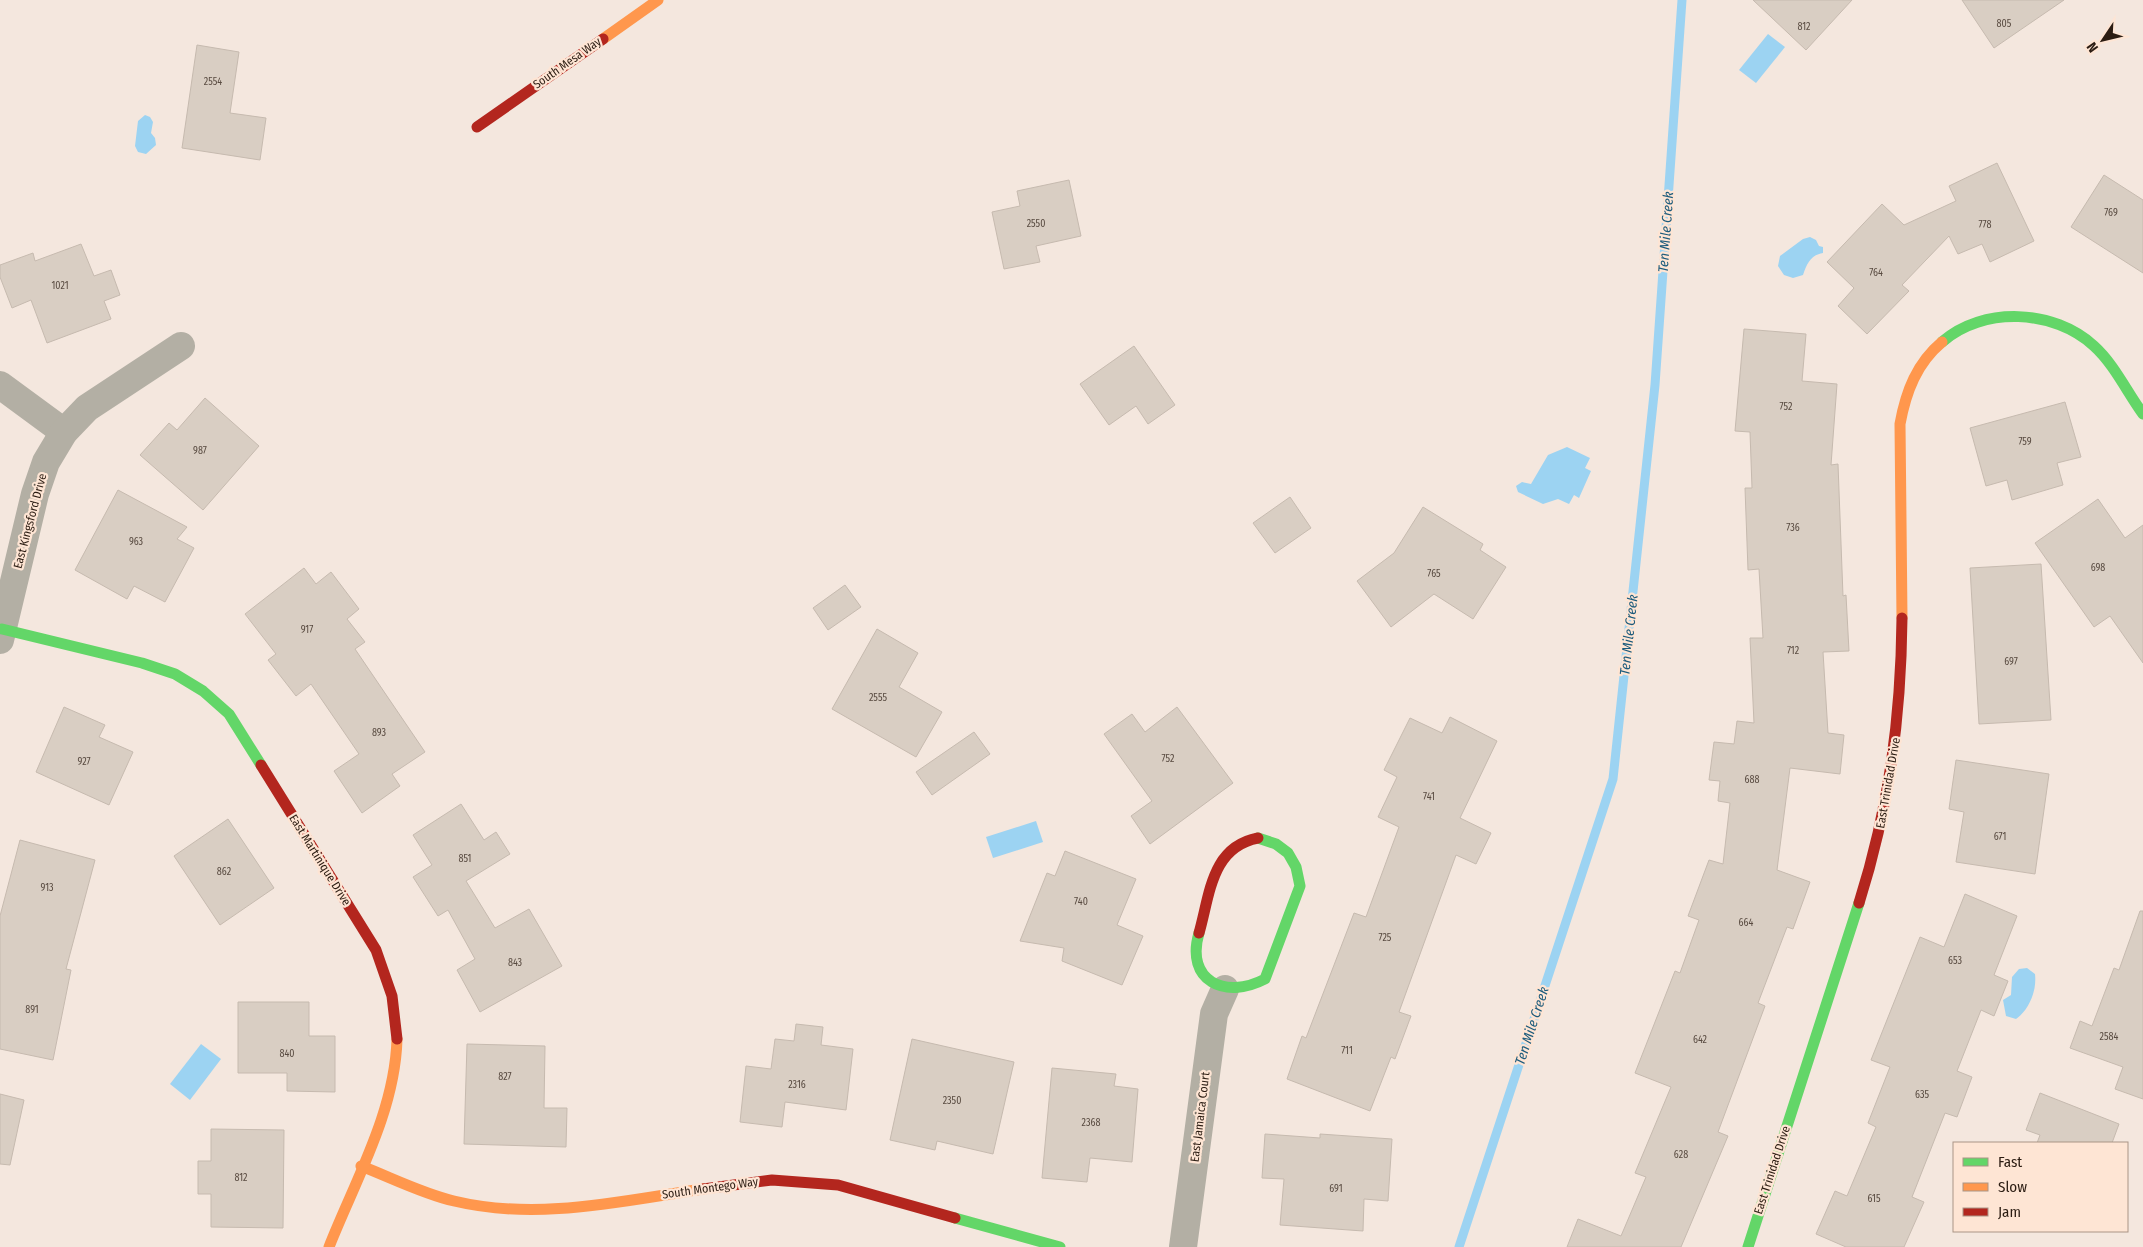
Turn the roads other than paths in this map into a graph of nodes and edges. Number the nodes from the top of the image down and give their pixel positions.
1 (658, 0) edge
2 (477, 127) dead end
3 (181, 346) dead end
4 (0, 385) edge
5 (2143, 414) edge
6 (64, 432) junction
7 (1, 634) edge
8 (1225, 989) junction
9 (361, 1166) junction
10 (329, 1247) edge
11 (1060, 1247) edge
12 (1183, 1247) edge
13 (1748, 1247) edge

1 - 2 street, South Mesa Way
3 - 6 street, East Kingsford Drive
4 - 6 street
5 - 13 street, East Trinidad Drive
6 - 7 street, East Kingsford Drive
7 - 9 street, East Martinique Drive
8 - 8 street
8 - 12 street, East Jamaica Court
9 - 10 street, East Martinique Drive
9 - 11 street, South Montego Way

